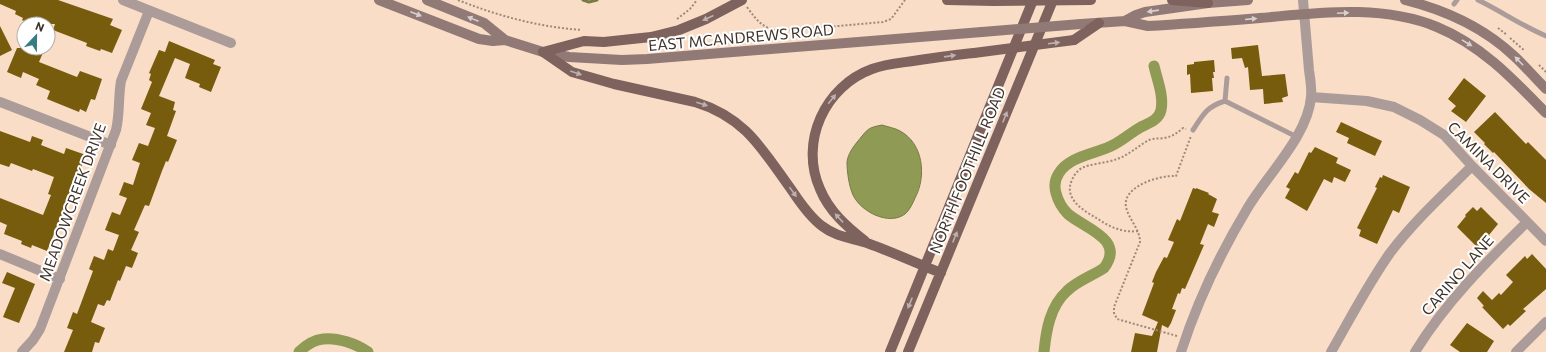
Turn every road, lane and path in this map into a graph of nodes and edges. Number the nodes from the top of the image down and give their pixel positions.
1 (123, 0) edge
2 (379, 0) edge
3 (427, 0) edge
4 (458, 0) edge
5 (697, 0) edge
6 (905, 0) edge
7 (947, 0) edge
8 (1032, 0) edge
9 (1053, 0) edge
10 (1091, 0) edge
11 (1094, 0) edge
12 (1172, 0) edge
13 (1248, 0) edge
14 (1303, 0) edge
15 (1405, 0) edge
16 (1478, 0) edge
17 (994, 1) edge
18 (743, 2) edge
19 (1208, 3) junction
20 (149, 11) junction
21 (1304, 15) junction
22 (675, 20) dead end
23 (1124, 21) junction
24 (1100, 23) junction
25 (584, 30) dead end
26 (1546, 36) edge
27 (505, 40) junction
28 (231, 44) dead end
29 (543, 52) junction
30 (1227, 78) dead end
31 (1546, 89) edge
32 (1311, 97) junction
33 (1225, 101) junction
34 (0, 102) edge
35 (1546, 113) edge
36 (1193, 130) junction
37 (1297, 137) junction
38 (111, 146) junction
39 (1472, 166) junction
40 (1527, 222) junction
41 (1138, 231) junction
42 (1546, 241) edge
43 (868, 244) junction
44 (0, 254) edge
45 (924, 267) junction
46 (941, 273) junction
47 (60, 279) junction
48 (1546, 322) edge
49 (1185, 339) junction
50 (22, 352) edge
51 (890, 352) edge
52 (908, 352) edge
53 (1181, 352) edge
54 (1331, 352) edge
55 (1415, 352) edge
56 (1516, 352) edge

1 - 20 street
2 -> 27 main road, EAST MCANDREWS ROAD
27 -> 3 main road, EAST MCANDREWS ROAD
4 - 25 path
5 - 22 path
6 - 18 path
7 - 17 main road
8 - 45 main road, NORTH FOOTHILL ROAD
46 -> 9 main road, NORTH FOOTHILL ROAD
10 - 11 main road
10 - 17 main road, bridge
12 - 19 main road
13 - 19 main road
14 - 21 street
31 -> 15 main road
16 - 26 lane
18 -> 29 main road
19 -> 23 main road
20 - 28 street
20 - 38 street, MEADOWCREEK DRIVE
23 -> 21 main road
21 - 32 street
21 -> 35 main road
23 - 24 main road
24 - 29 main road, EAST MCANDREWS ROAD, bridge
43 -> 24 main road, bridge
27 - 29 main road, EAST MCANDREWS ROAD
29 -> 43 main road
30 - 33 lane
32 - 37 street
32 - 39 street, CAMINA DRIVE
33 - 36 lane
33 - 37 lane
34 - 38 street
36 - 41 path
36 - 41 path
37 - 49 street
38 - 47 street, MEADOWCREEK DRIVE
39 - 40 street, CAMINA DRIVE
39 - 54 street
40 - 42 street, CAMINA DRIVE
40 - 55 street, CARINO LANE
41 - 49 path
43 - 45 main road
44 - 47 street
45 - 46 main road
45 -> 51 main road, NORTH FOOTHILL ROAD
46 - 52 main road, NORTH FOOTHILL ROAD
47 - 50 street, MEADOWCREEK DRIVE
48 - 56 street
49 - 53 street

